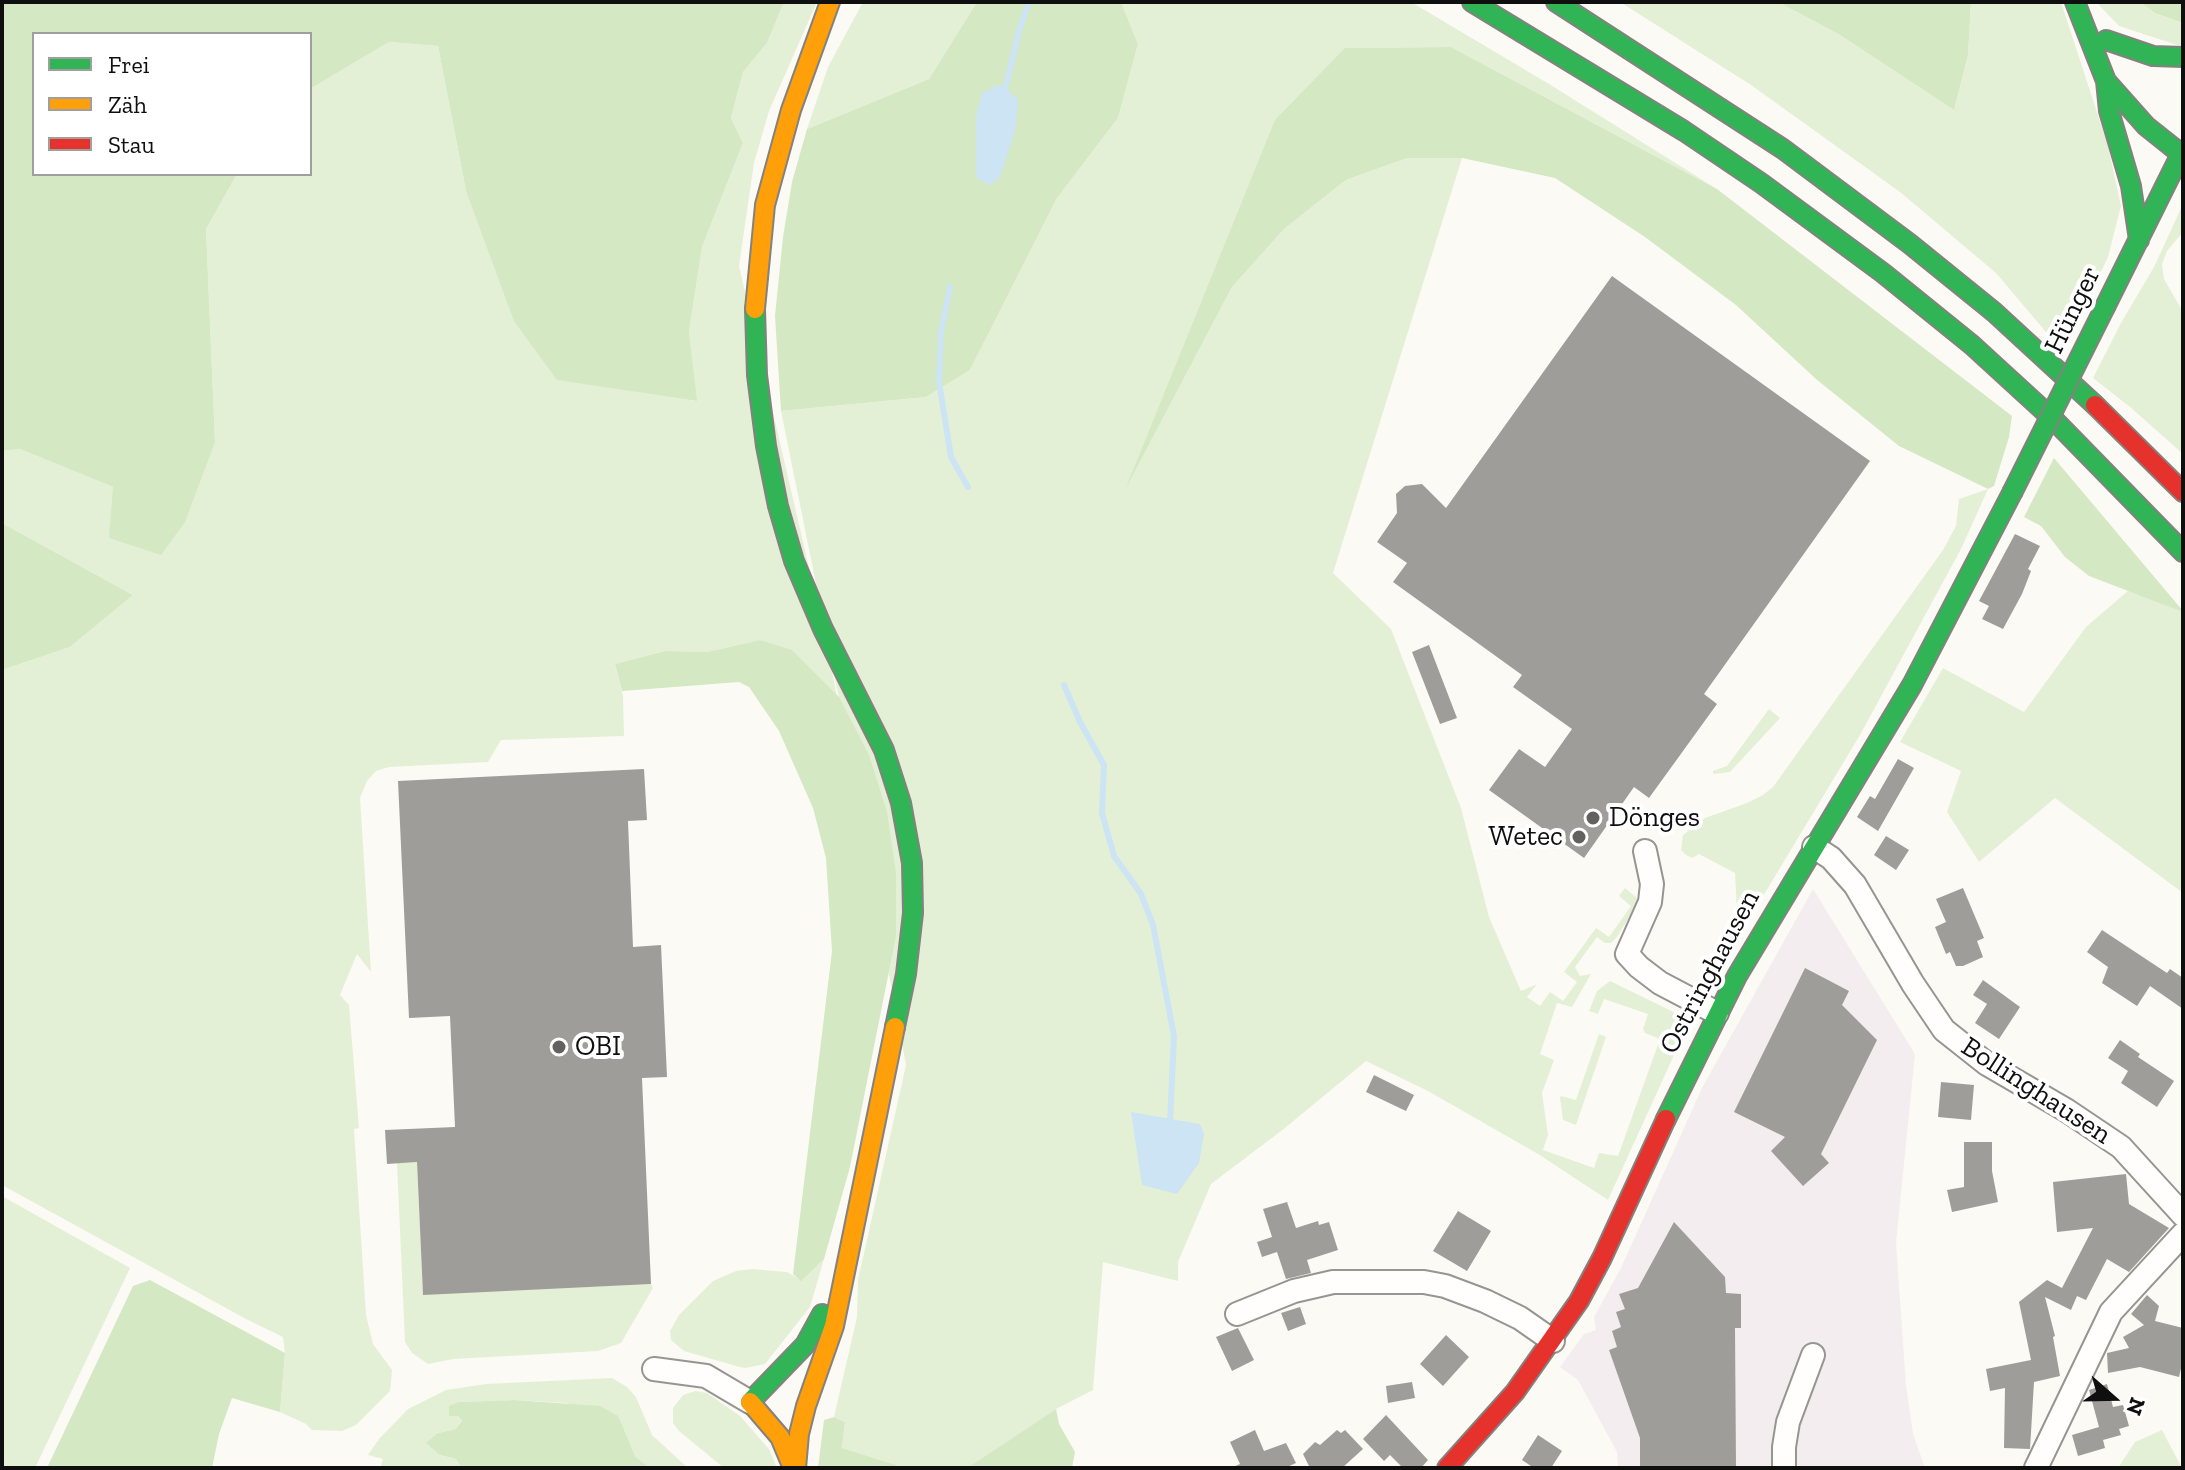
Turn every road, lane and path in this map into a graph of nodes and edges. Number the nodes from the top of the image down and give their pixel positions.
1 (830, 2) edge
2 (1472, 2) edge
3 (1556, 2) edge
4 (1590, 2) edge
5 (2078, 2) edge
6 (842, 18) dead end
7 (2106, 40) junction
8 (2183, 57) edge
9 (810, 63) junction
10 (2132, 71) dead end
11 (1672, 76) junction
12 (2106, 81) junction
13 (2182, 152) edge
14 (2139, 240) junction
15 (2183, 492) edge
16 (2012, 493) joint
17 (2183, 552) edge
18 (1814, 847) junction
19 (1645, 851) dead end
20 (1717, 1013) junction
21 (2183, 1215) edge
22 (2183, 1234) edge
23 (848, 1251) junction
24 (1237, 1314) dead end
25 (1553, 1341) junction
26 (1813, 1355) dead end
27 (654, 1369) dead end
28 (817, 1379) junction
29 (756, 1409) junction
30 (794, 1468) edge
31 (1447, 1468) edge
32 (1784, 1468) edge
33 (2036, 1468) edge

1 - 9 main road
2 - 17 main road
3 - 11 main road
4 - 11 main road
5 - 7 main road
5 - 12 main road
6 - 9 main road
7 - 8 main road
7 - 10 main road
9 - 23 main road
11 - 15 main road
12 - 13 main road
12 - 14 main road
13 - 14 main road, Hünger
14 - 16 main road, Hünger, bridge
16 - 18 main road, Ostringhausen
18 - 20 main road, Ostringhausen
18 - 21 street, Bollinghausen
19 - 20 street
20 - 25 main road, Ostringhausen
22 - 33 street
23 - 28 main road
23 - 29 main road
24 - 25 street
25 - 31 main road, Ostringhausen
26 - 32 street
27 - 29 street
28 - 29 main road
28 - 30 main road
29 - 30 main road

